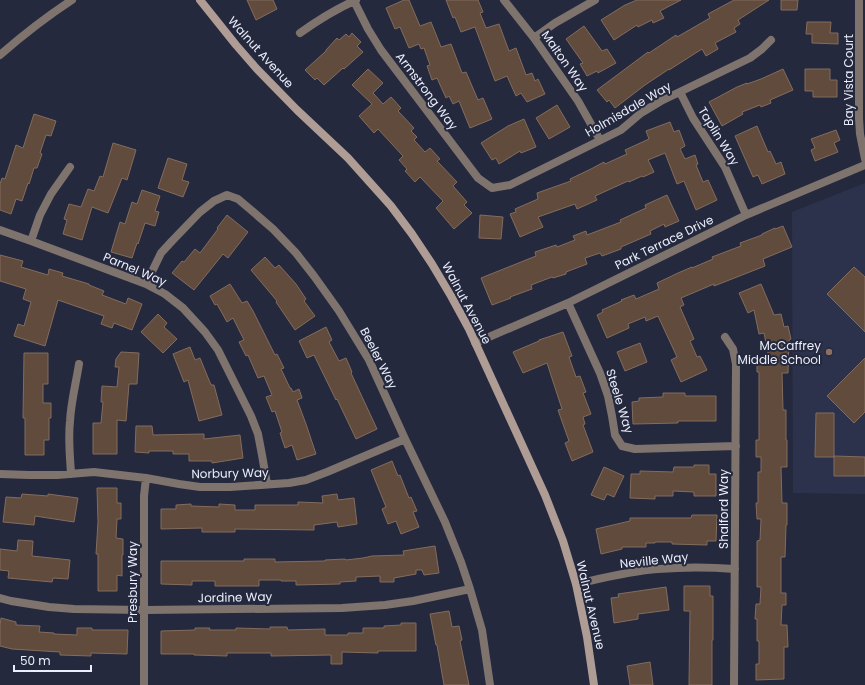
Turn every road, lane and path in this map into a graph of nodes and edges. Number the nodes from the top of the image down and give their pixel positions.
1 (72, 0) edge
2 (200, 0) edge
3 (355, 0) edge
4 (504, 0) edge
5 (595, 0) edge
6 (859, 0) edge
7 (862, 15) edge
8 (300, 33) dead end
9 (534, 38) junction
10 (771, 40) dead end
11 (0, 55) edge
12 (680, 92) junction
13 (600, 140) junction
14 (865, 159) edge
15 (865, 165) edge
16 (70, 167) dead end
17 (492, 188) joint
18 (746, 215) junction
19 (0, 230) edge
20 (31, 241) junction
21 (146, 284) junction
22 (568, 303) junction
23 (725, 337) dead end
24 (475, 343) junction
25 (79, 364) dead end
26 (405, 438) junction
27 (736, 446) junction
28 (0, 474) edge
29 (71, 474) junction
30 (146, 478) junction
31 (267, 484) junction
32 (735, 569) junction
33 (576, 584) junction
34 (470, 589) junction
35 (0, 598) edge
36 (144, 610) junction
37 (144, 685) edge
38 (490, 685) edge
39 (594, 685) edge
40 (734, 685) edge

1 - 11 street
2 - 24 street, Walnut Avenue
3 - 8 street
3 - 17 street, Armstrong Way
4 - 9 street, Malton Way
5 - 9 street
6 - 7 street, Bay Vista Court
7 - 14 street, Bay Vista Court
9 - 13 street, Malton Way
10 - 12 street, Holmisdale Way
12 - 13 street, Holmisdale Way
12 - 18 street, Taplin Way
13 - 17 street, Holmisdale Way
15 - 18 street, Park Terrace Drive
16 - 20 street
18 - 22 street, Park Terrace Drive
19 - 20 street, Parnel Way
20 - 21 street, Parnel Way
21 - 26 street, Beeler Way
21 - 31 street, Parnel Way
22 - 24 street, Park Terrace Drive
22 - 27 street, Steele Way
23 - 27 street, Shalford Way
24 - 33 street, Walnut Avenue
25 - 29 street
26 - 31 street, Norbury Way
26 - 34 street, Beeler Way
27 - 32 street, Shalford Way
28 - 29 street, Norbury Way
29 - 30 street, Norbury Way
30 - 31 street, Norbury Way
30 - 36 street, Presbury Way
32 - 33 street, Neville Way
32 - 40 street, Shalford Way
33 - 39 street, Walnut Avenue
34 - 36 street, Jordine Way
34 - 38 street, Beeler Way
35 - 36 street, Jordine Way
36 - 37 street, Presbury Way

